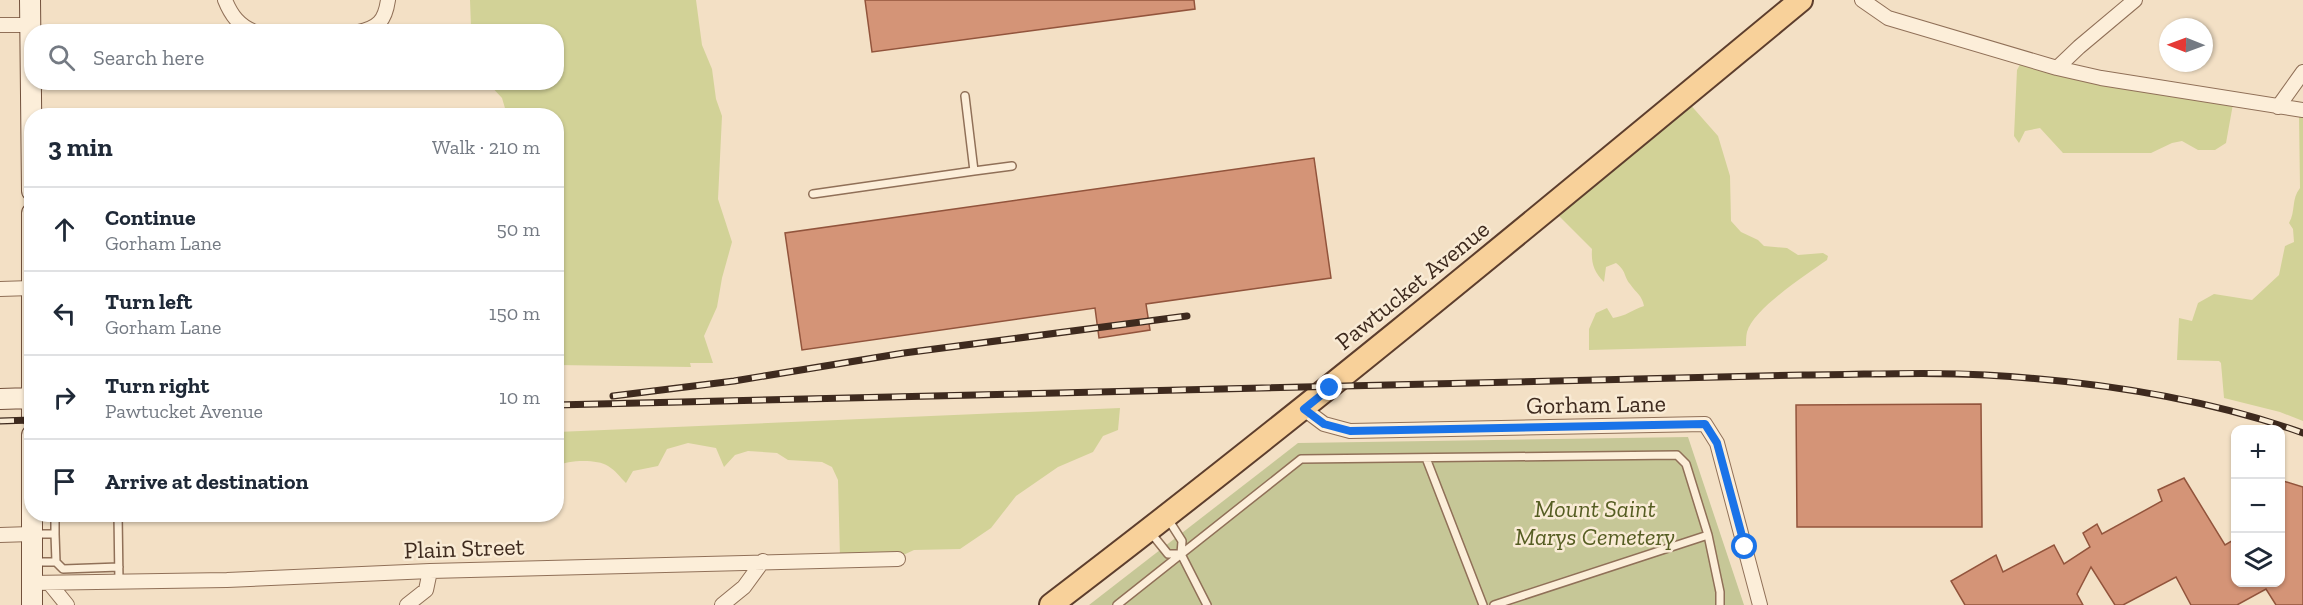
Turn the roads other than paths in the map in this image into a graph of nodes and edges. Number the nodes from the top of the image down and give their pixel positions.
1 (30, 0) edge
2 (225, 0) edge
3 (388, 0) edge
4 (1801, 0) edge
5 (1862, 0) edge
6 (2135, 0) edge
7 (30, 24) edge
8 (240, 24) edge
9 (378, 24) edge
10 (0, 25) edge
11 (24, 25) edge
12 (2057, 68) junction
13 (2303, 72) edge
14 (31, 90) edge
15 (965, 96) dead end
16 (2278, 107) junction
17 (31, 108) edge
18 (2303, 110) edge
19 (1012, 166) dead end
20 (974, 171) junction
21 (813, 194) dead end
22 (24, 288) edge
23 (0, 289) edge
24 (0, 399) edge
25 (24, 406) edge
26 (1304, 409) junction
27 (1426, 458) junction
28 (31, 522) edge
29 (55, 522) edge
30 (118, 522) edge
31 (1157, 523) junction
32 (31, 534) junction
33 (55, 534) junction
34 (0, 535) edge
35 (1708, 535) junction
36 (1181, 554) junction
37 (898, 559) dead end
38 (763, 561) junction
39 (31, 562) junction
40 (56, 562) junction
41 (119, 567) junction
42 (75, 568) junction
43 (430, 572) junction
44 (119, 582) junction
45 (41, 583) junction
46 (76, 583) junction
47 (32, 605) edge
48 (67, 605) edge
49 (407, 605) edge
50 (722, 605) edge
51 (1051, 605) edge
52 (1117, 605) edge
53 (1207, 605) edge
54 (1483, 605) edge
55 (1494, 605) edge
56 (1720, 605) edge
57 (1760, 605) edge

1 - 7 main road
2 - 8 street
3 - 9 street
4 - 26 main road, Pawtucket Avenue
5 - 12 street
6 - 12 street
10 - 11 street
12 - 16 street
13 - 16 street
14 - 17 main road
15 - 20 lane
16 - 18 street
19 - 20 lane
20 - 21 lane
22 - 23 street
24 - 25 main road
26 - 31 main road, Pawtucket Avenue
26 - 57 street, Gorham Lane
27 - 35 lane
27 - 36 lane
27 - 54 lane
28 - 32 main road
29 - 33 lane
30 - 41 lane
31 - 36 lane
31 - 36 lane
31 - 51 main road, Pawtucket Avenue
32 - 33 lane
32 - 34 street
32 - 39 main road
33 - 40 lane
35 - 55 lane
35 - 56 lane
36 - 52 lane
36 - 53 lane
37 - 38 street, Plain Street
38 - 43 street, Plain Street
38 - 50 street
39 - 40 lane
39 - 45 main road
40 - 42 lane
41 - 42 lane
41 - 44 lane
42 - 46 lane
43 - 44 street, Plain Street
43 - 49 street
44 - 46 street, Plain Street
45 - 46 street, Plain Street
45 - 47 main road
45 - 48 street

